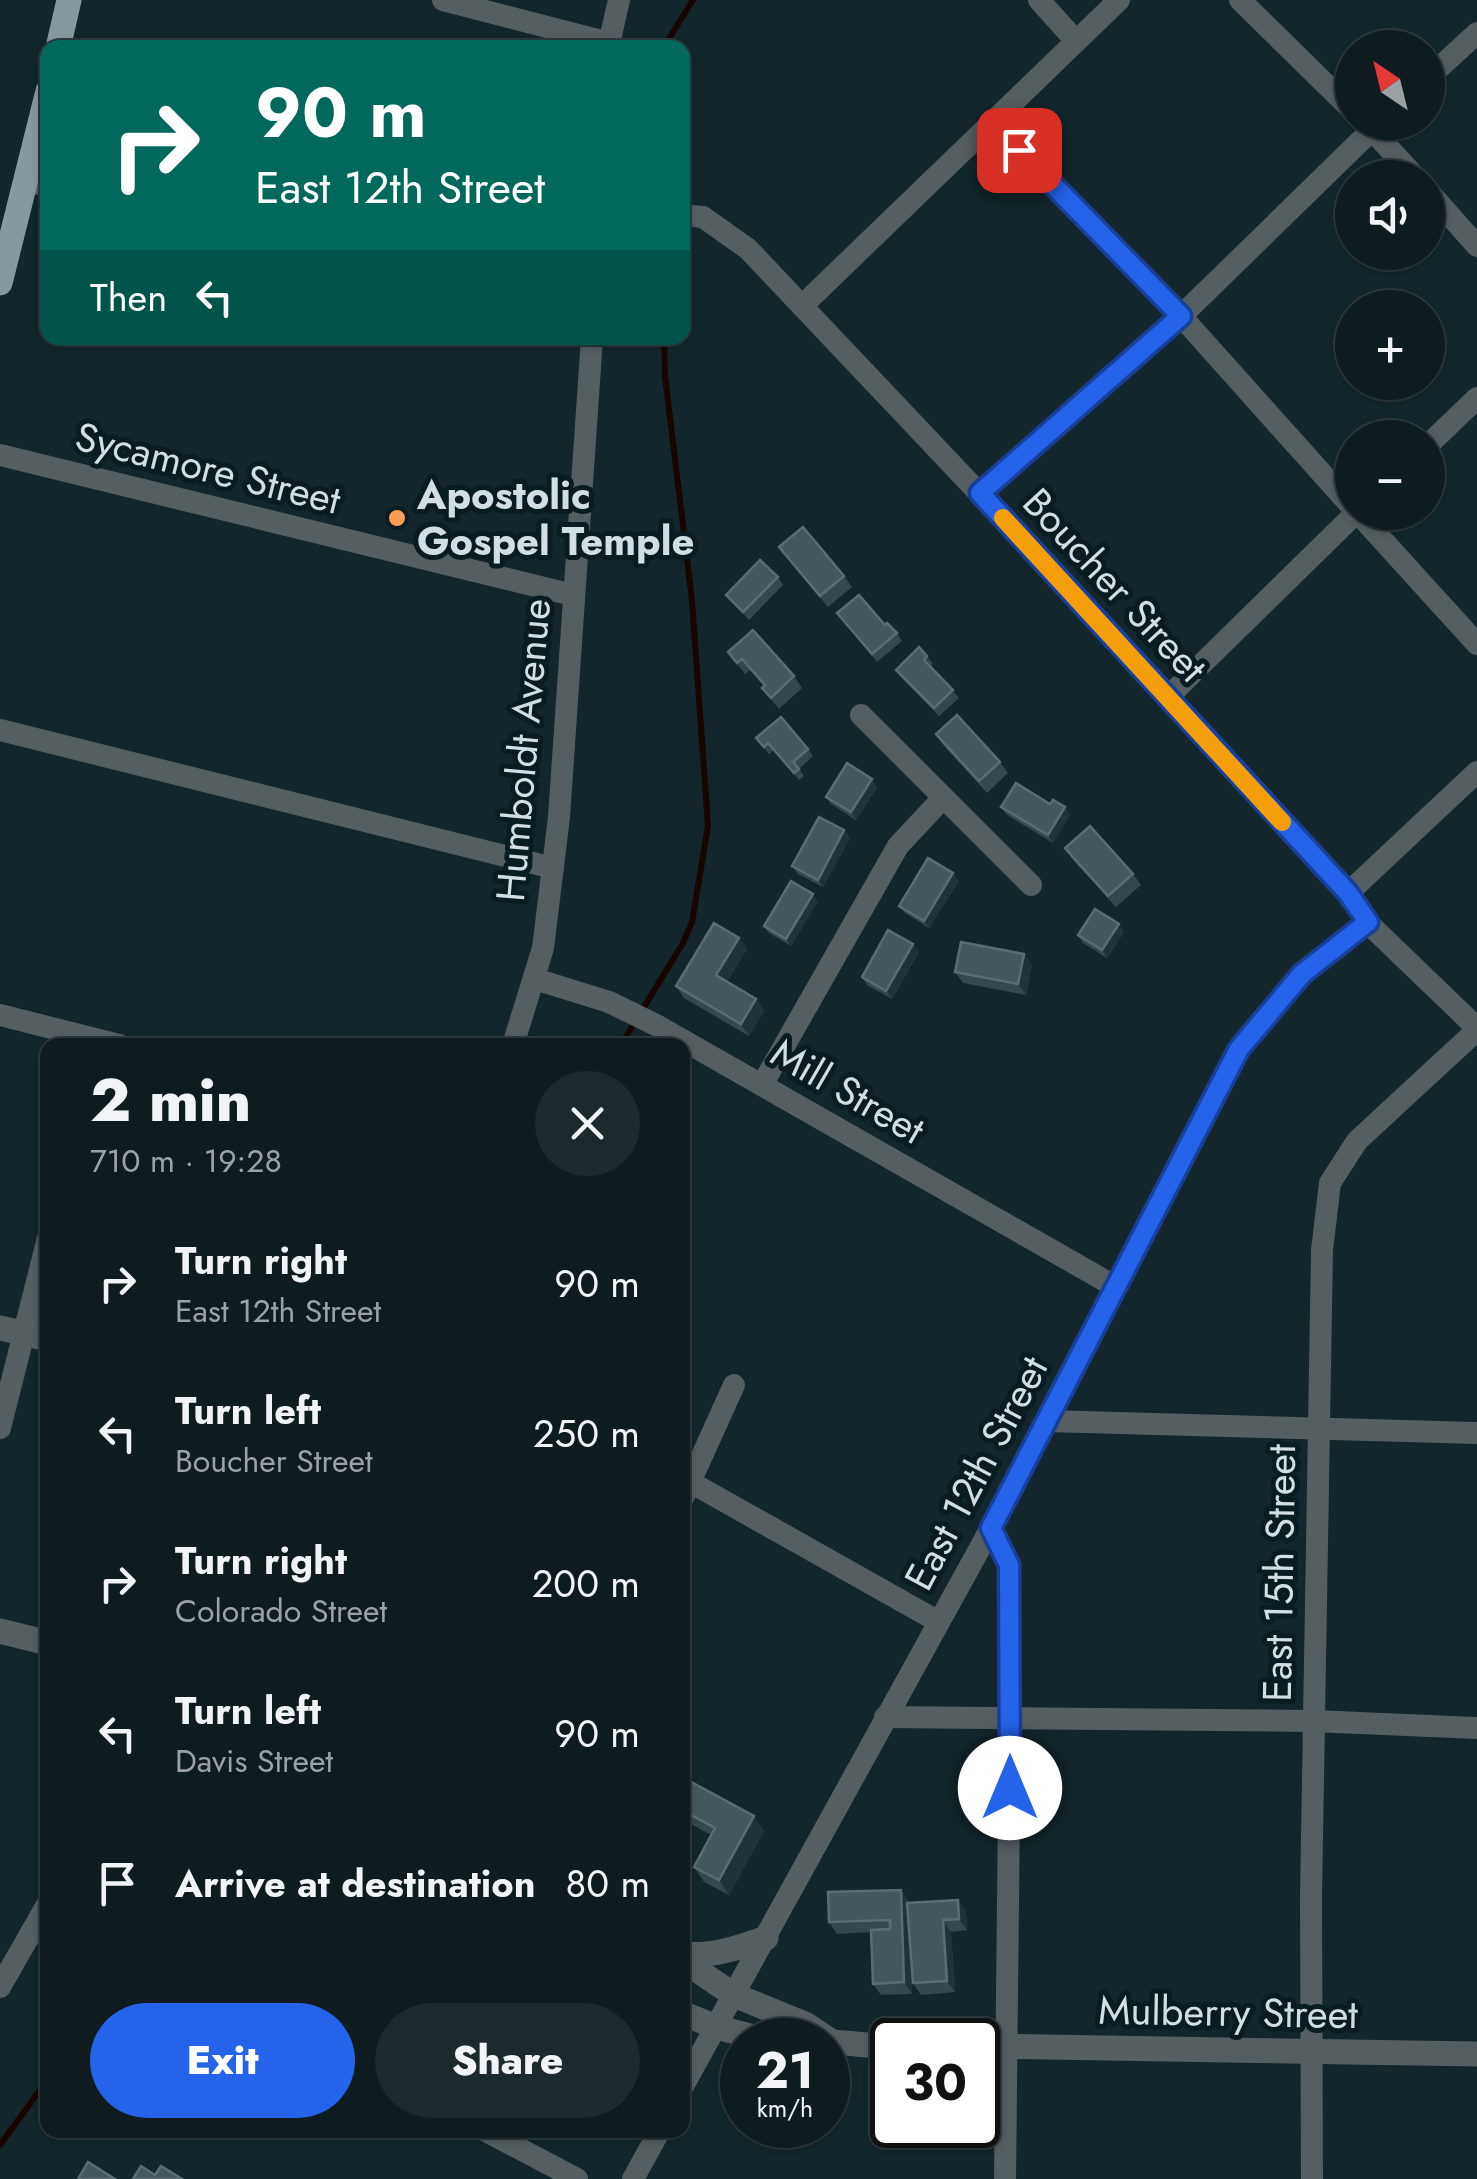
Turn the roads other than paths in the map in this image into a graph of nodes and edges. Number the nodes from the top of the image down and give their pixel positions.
1 (70, 0) edge
2 (443, 0) edge
3 (619, 0) edge
4 (1039, 0) edge
5 (1119, 0) edge
6 (1240, 0) edge
7 (1477, 33) edge
8 (60, 40) edge
9 (590, 40) edge
10 (609, 40) edge
11 (1075, 40) junction
12 (1445, 62) edge
13 (1335, 93) edge
14 (992, 122) junction
15 (1357, 140) edge
16 (1384, 140) edge
17 (1401, 160) edge
18 (37, 183) edge
19 (1445, 210) edge
20 (690, 215) edge
21 (1477, 246) edge
22 (0, 283) edge
23 (802, 306) junction
24 (1181, 316) junction
25 (592, 345) edge
26 (1477, 398) edge
27 (1445, 429) edge
28 (0, 454) edge
29 (1335, 489) edge
30 (980, 493) junction
31 (1336, 530) edge
32 (1372, 530) edge
33 (574, 595) junction
34 (1477, 644) edge
35 (1167, 698) junction
36 (861, 716) dead end
37 (0, 730) edge
38 (1477, 772) edge
39 (943, 798) junction
40 (553, 868) junction
41 (1031, 884) dead end
42 (1348, 893) junction
43 (1368, 922) junction
44 (535, 979) junction
45 (0, 1015) edge
46 (1477, 1029) edge
47 (86, 1038) edge
48 (515, 1038) edge
49 (679, 1038) edge
50 (690, 1044) edge
51 (762, 1085) junction
52 (40, 1270) edge
53 (1116, 1287) junction
54 (24, 1334) edge
55 (734, 1384) dead end
56 (1048, 1421) junction
57 (0, 1428) edge
58 (1319, 1428) junction
59 (1477, 1433) edge
60 (690, 1485) edge
61 (690, 1494) edge
62 (991, 1528) junction
63 (939, 1622) junction
64 (0, 1632) edge
65 (40, 1641) edge
66 (886, 1717) junction
67 (1010, 1718) junction
68 (1313, 1722) junction
69 (1477, 1728) edge
70 (40, 1917) edge
71 (0, 1938) edge
72 (766, 1938) junction
73 (24, 1944) junction
74 (690, 1956) edge
75 (690, 1963) edge
76 (0, 1986) edge
77 (734, 1996) junction
78 (690, 2016) edge
79 (790, 2018) edge
80 (716, 2027) junction
81 (720, 2028) edge
82 (1000, 2045) edge
83 (1008, 2045) junction
84 (1310, 2052) junction
85 (1477, 2054) edge
86 (690, 2074) edge
87 (499, 2138) edge
88 (656, 2138) edge
89 (577, 2179) edge
90 (633, 2179) edge
91 (1006, 2179) edge
92 (1312, 2179) edge

1 - 8 main road
2 - 9 street
3 - 10 street
4 - 11 street
5 - 11 street
6 - 13 street
7 - 12 street
11 - 14 street
14 - 23 street
14 - 24 street
15 - 24 street
16 - 17 street
18 - 22 main road
19 - 21 street
20 - 23 street, Boucher Street
23 - 30 street, Boucher Street
24 - 29 street
24 - 30 street
25 - 33 street, Humboldt Avenue
26 - 27 street
28 - 33 street, Sycamore Street
30 - 35 street, Boucher Street
31 - 35 street
32 - 34 street
33 - 40 street, Humboldt Avenue
35 - 42 street, Boucher Street
36 - 39 street
37 - 40 street
38 - 42 street
39 - 41 street
39 - 51 street
40 - 44 street, Humboldt Avenue
42 - 43 street, Boucher Street
43 - 46 street, Boucher Street
43 - 53 street, East 12th Street
44 - 48 street, Humboldt Avenue
44 - 49 street, Mill Street
45 - 47 street
46 - 58 street, East 15th Street
50 - 51 street, Mill Street
51 - 53 street, Mill Street
52 - 54 street
53 - 56 street, East 12th Street
54 - 57 street
55 - 60 street
56 - 58 street
56 - 62 street, East 12th Street
58 - 59 street
58 - 68 street, East 15th Street
61 - 63 street
62 - 63 street, East 12th Street
62 - 67 street
63 - 66 street, East 12th Street
64 - 65 street
66 - 67 street
66 - 72 street, East 12th Street
67 - 68 street
67 - 83 street
68 - 69 street
68 - 84 street, East 15th Street
70 - 73 street
71 - 73 street
72 - 74 street
72 - 77 street, East 12th Street
73 - 76 street
75 - 77 street
77 - 79 street
77 - 80 street, East 12th Street
78 - 80 street
80 - 81 street
80 - 86 street, East 12th Street
82 - 83 street, Mulberry Street
83 - 84 street, Mulberry Street
83 - 91 street
84 - 85 street, Mulberry Street
84 - 92 street, East 15th Street
87 - 89 street
88 - 90 street

